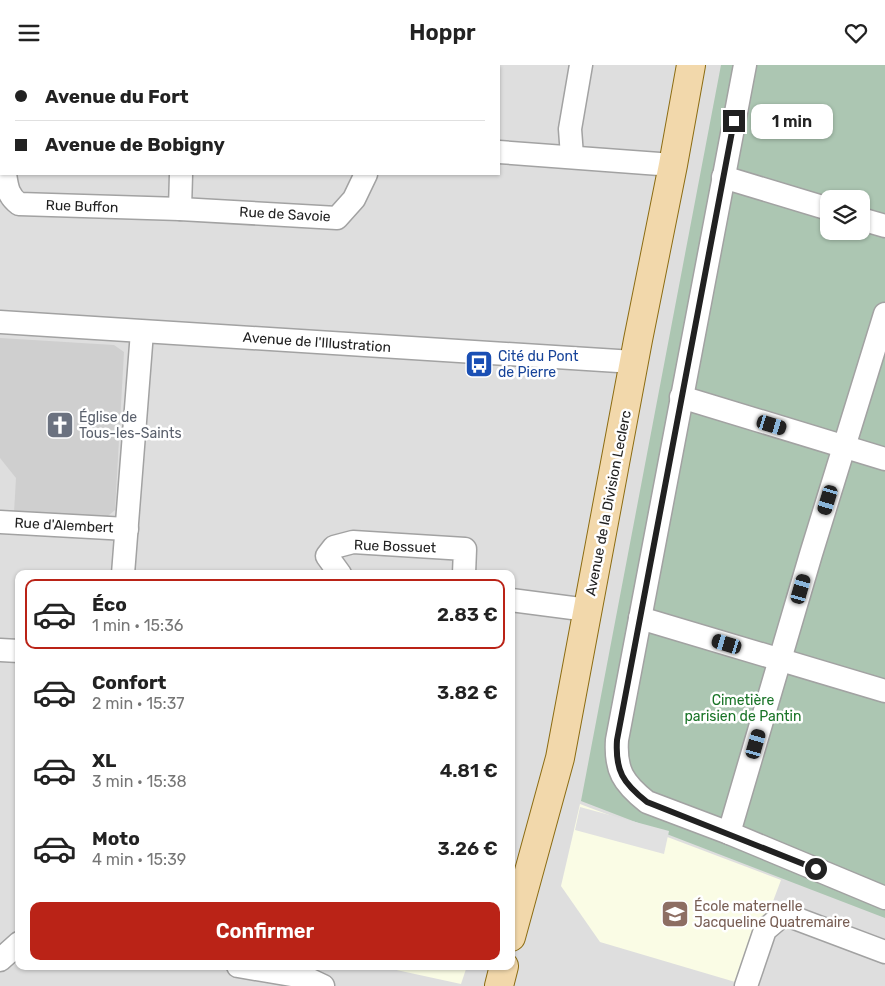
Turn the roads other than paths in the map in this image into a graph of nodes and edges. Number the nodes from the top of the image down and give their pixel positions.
1 (581, 65) edge
2 (691, 65) edge
3 (745, 65) edge
4 (573, 113) junction
5 (500, 151) edge
6 (541, 154) junction
7 (572, 156) junction
8 (673, 165) junction
9 (5, 175) edge
10 (181, 175) edge
11 (366, 175) edge
12 (724, 177) junction
13 (820, 206) edge
14 (180, 209) junction
15 (870, 222) edge
16 (885, 226) edge
17 (885, 315) edge
18 (0, 322) edge
19 (142, 332) junction
20 (634, 362) junction
21 (681, 397) junction
22 (844, 447) junction
23 (885, 459) edge
24 (0, 522) edge
25 (127, 529) junction
26 (123, 570) edge
27 (337, 570) edge
28 (464, 570) edge
29 (515, 601) edge
30 (588, 610) junction
31 (640, 618) junction
32 (0, 650) edge
33 (15, 651) edge
34 (780, 660) junction
35 (885, 691) edge
36 (729, 833) junction
37 (885, 898) edge
38 (515, 905) edge
39 (15, 946) edge
40 (885, 952) edge
41 (0, 959) edge
42 (262, 970) edge
43 (503, 970) edge
44 (323, 986) edge
45 (499, 986) edge
46 (746, 986) edge

1 - 4 street
2 - 8 main road, Avenue de la Division Leclerc
3 - 12 street
4 - 6 street
4 - 7 street
5 - 6 street
6 - 7 street
7 - 8 street
8 - 20 main road, Avenue de la Division Leclerc
9 - 14 street, Rue Buffon
10 - 14 street
11 - 14 street, Rue de Savoie
12 - 13 street
12 - 21 street
15 - 16 street
17 - 22 street
18 - 19 street, Avenue de l'Illustration
19 - 20 street, Avenue de l'Illustration
19 - 25 street
20 - 30 main road, Avenue de la Division Leclerc
21 - 22 street
21 - 31 street
22 - 23 street
22 - 34 street
24 - 25 street, Rue d'Alembert
25 - 26 street
27 - 28 street, Rue Bossuet
29 - 30 street
30 - 38 main road, Avenue de la Division Leclerc
31 - 34 street
31 - 36 street
32 - 33 street
34 - 35 street
34 - 36 street
36 - 37 street
39 - 41 street
40 - 46 street
42 - 44 street
43 - 45 main road

